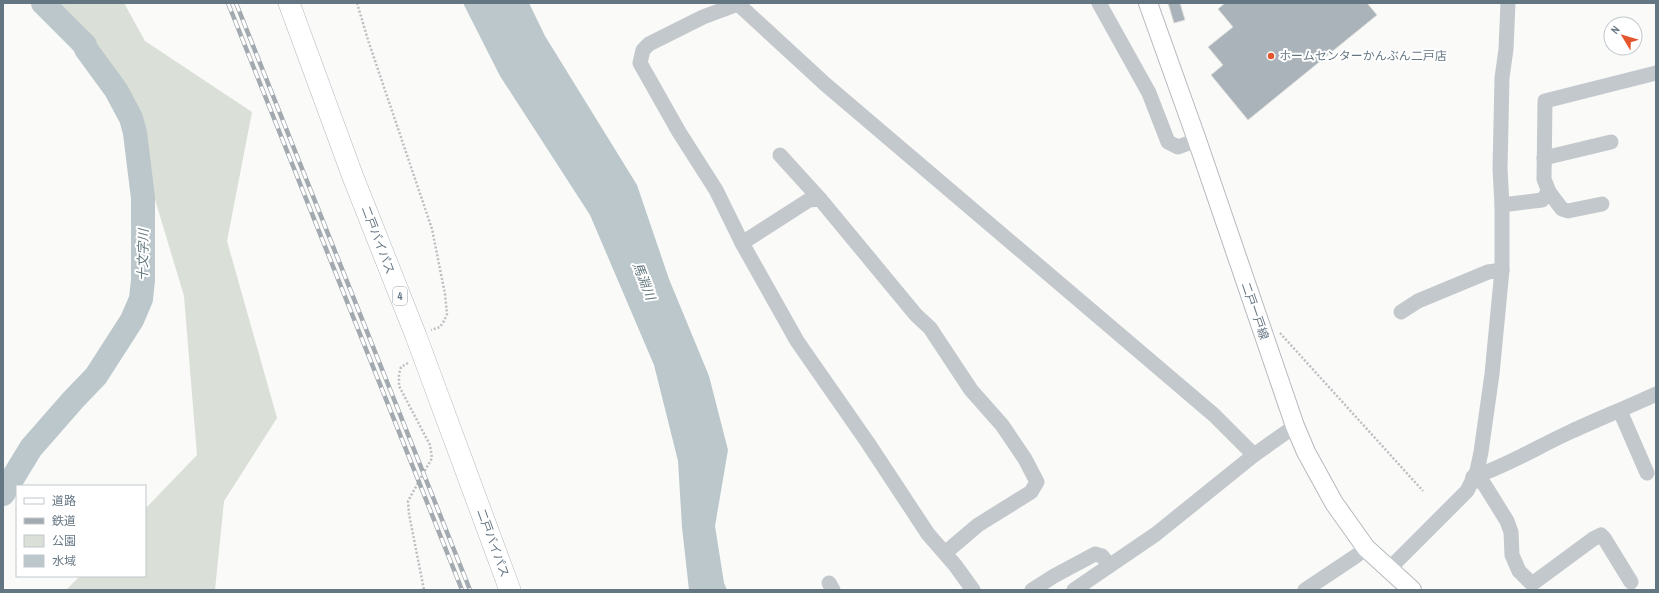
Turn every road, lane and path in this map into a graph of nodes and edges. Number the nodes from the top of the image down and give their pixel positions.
1 (289, 3) edge
2 (357, 3) edge
3 (737, 3) edge
4 (1099, 3) edge
5 (1148, 3) edge
6 (1508, 3) edge
7 (1656, 73) edge
8 (1197, 140) junction
9 (1611, 142) dead end
10 (780, 155) dead end
11 (1544, 158) junction
12 (1549, 192) junction
13 (820, 199) junction
14 (1602, 204) dead end
15 (1502, 205) junction
16 (742, 243) junction
17 (1502, 270) junction
18 (1401, 312) dead end
19 (1263, 332) junction
20 (419, 345) junction
21 (1656, 394) edge
22 (1620, 411) junction
23 (1295, 426) junction
24 (1254, 455) junction
25 (1647, 473) dead end
26 (1473, 477) junction
27 (1423, 491) dead end
28 (1366, 548) junction
29 (945, 553) junction
30 (1109, 565) junction
31 (1389, 569) junction
32 (1631, 582) dead end
33 (1534, 587) edge
34 (424, 590) edge
35 (510, 590) edge
36 (973, 590) edge
37 (1032, 590) edge
38 (1074, 590) edge
39 (1305, 590) edge
40 (1412, 590) edge

1 - 20 highway, 二戸バイパス / 4
2 - 20 path
3 - 16 street
3 - 24 street
4 - 8 street
5 - 8 main road, 二戸一戸線
6 - 15 street
7 - 11 street
8 - 19 main road, 二戸一戸線
9 - 11 street
10 - 13 street
11 - 12 street
12 - 14 street
12 - 15 street
13 - 16 street
13 - 29 street
15 - 17 street
16 - 29 street
17 - 18 street
17 - 26 street
19 - 23 main road, 二戸一戸線
19 - 27 path
20 - 34 path
20 - 35 highway, 二戸バイパス / 4
21 - 22 street
22 - 25 street
22 - 26 street
23 - 24 street
23 - 28 main road, 二戸一戸線
24 - 30 street
26 - 31 street
26 - 33 street
28 - 31 main road, 二戸一戸線
28 - 39 street
29 - 36 street
30 - 37 street
30 - 38 street
31 - 40 main road, 二戸一戸線
32 - 33 street

